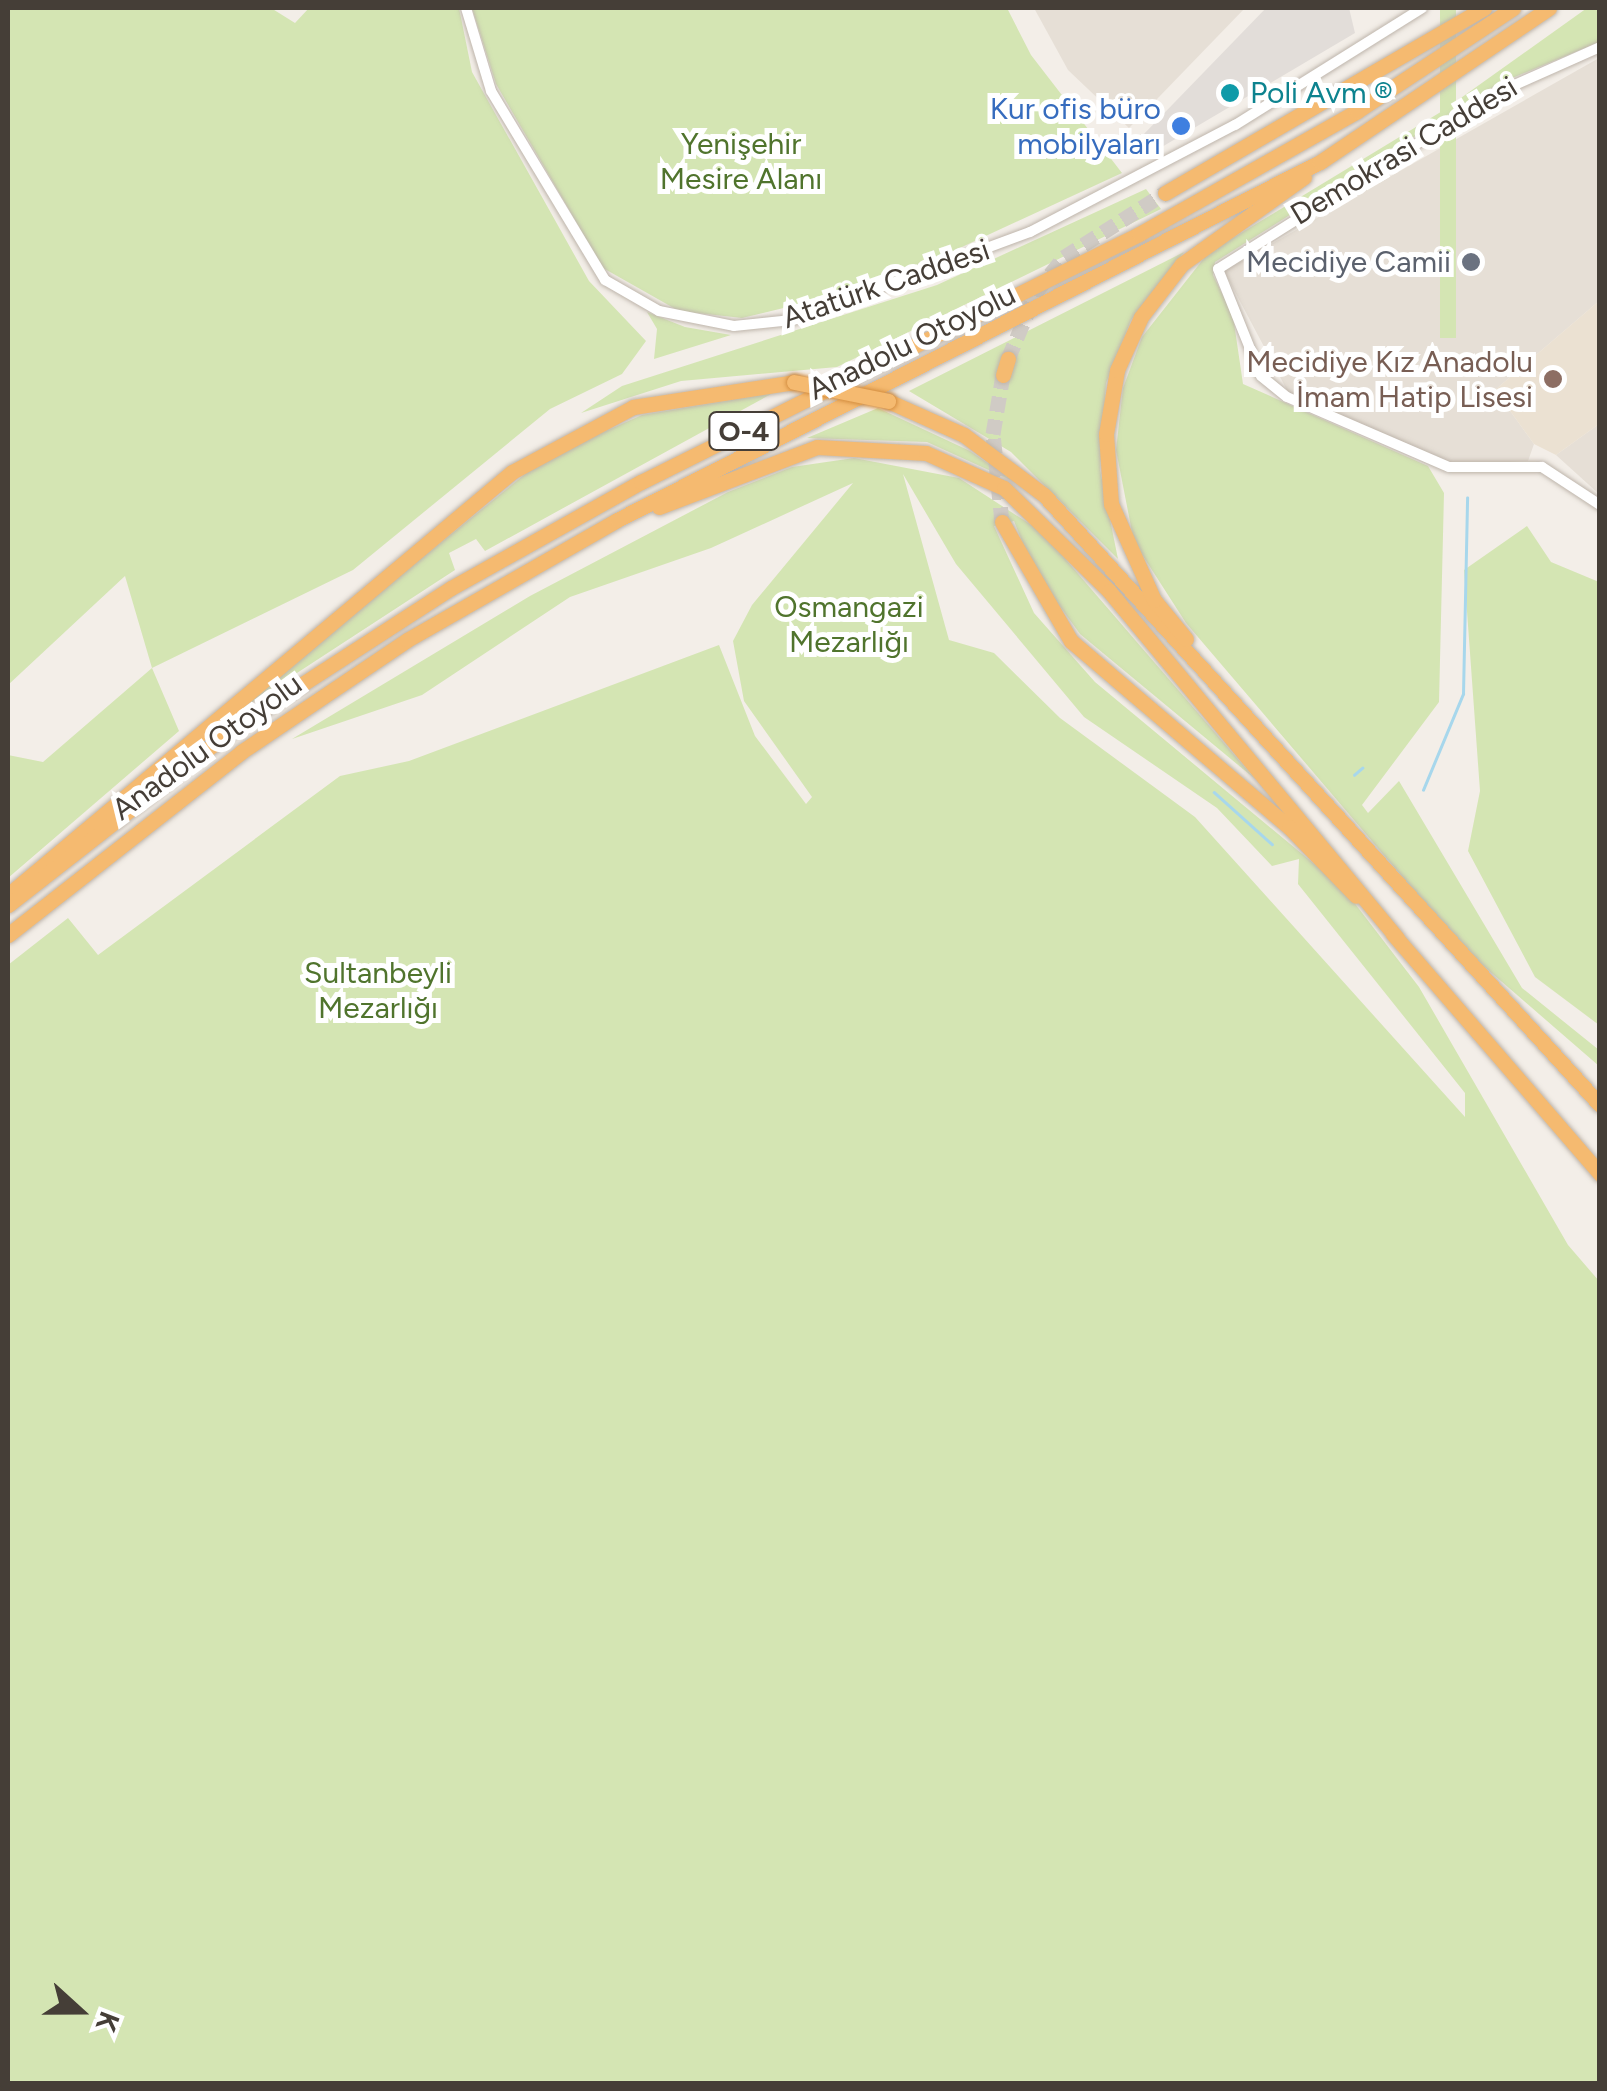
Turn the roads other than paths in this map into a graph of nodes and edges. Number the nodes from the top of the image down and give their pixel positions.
1 (466, 8) edge
2 (1422, 8) edge
3 (1484, 8) edge
4 (1513, 8) edge
5 (1549, 8) edge
6 (1600, 48) edge
7 (1320, 162) junction
8 (1165, 193) tunnel mouth
9 (1600, 505) edge
10 (618, 520) junction
11 (1002, 522) tunnel mouth
12 (1220, 687) junction
13 (8, 895) edge
14 (8, 905) edge
15 (8, 935) edge
16 (1397, 938) junction
17 (1600, 1105) edge
18 (1600, 1174) edge

1 - 2 street, Atatürk Caddesi
3 - 8 highway
4 - 14 highway, Anadolu Otoyolu / O-4
5 - 7 highway, Anadolu Otoyolu / O-4
6 - 9 street, Demokrasi Caddesi
7 - 10 highway, Anadolu Otoyolu / O-4
7 - 12 highway
10 - 15 highway, Anadolu Otoyolu / O-4
10 - 16 highway
11 - 16 highway
12 - 13 highway, bridge
12 - 17 highway
16 - 18 highway

